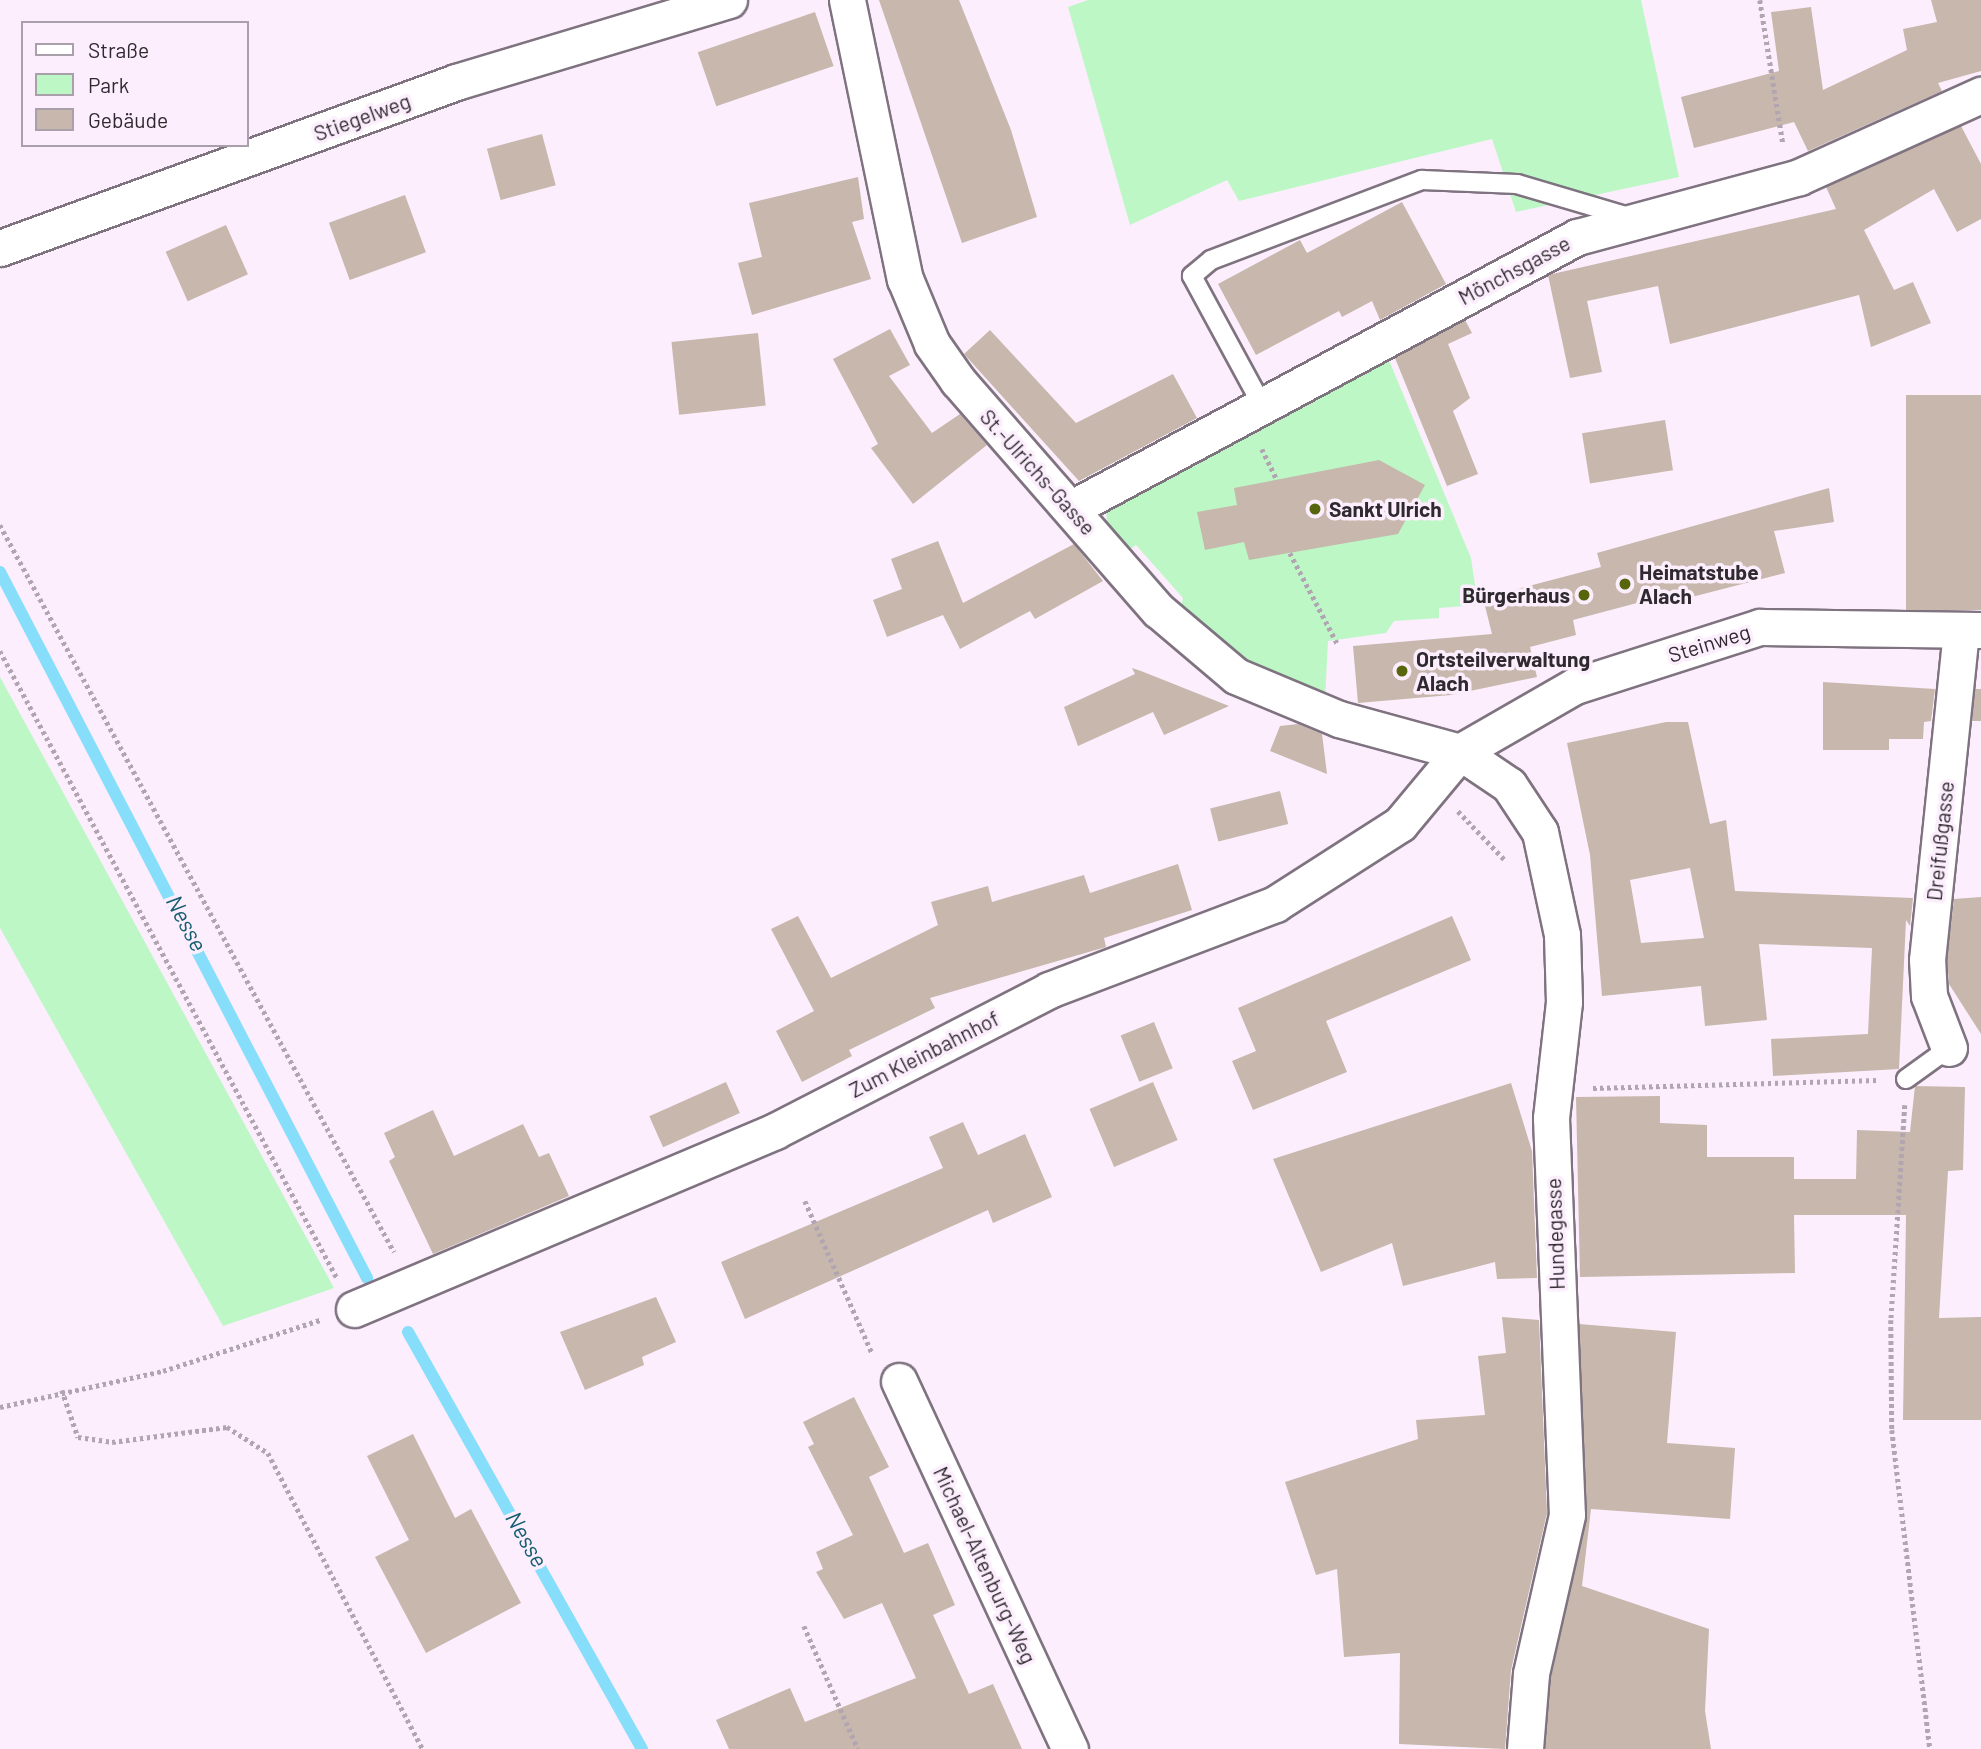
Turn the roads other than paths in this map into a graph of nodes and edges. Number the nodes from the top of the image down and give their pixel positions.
1 (729, 0) edge
2 (847, 0) edge
3 (1981, 95) edge
4 (1639, 220) junction
5 (0, 248) edge
6 (1262, 405) junction
7 (1072, 508) junction
8 (1971, 630) edge
9 (1460, 752) junction
10 (1950, 1048) joint
11 (1906, 1079) road end
12 (354, 1309) road end
13 (899, 1381) road end
14 (1070, 1749) edge
15 (1525, 1749) edge

1 - 5 street, Stiegelweg
2 - 7 street, St.-Ulrichs-Gasse
3 - 4 street, Mönchsgasse
4 - 6 street, Mönchsgasse
4 - 6 lane
6 - 7 street, Mönchsgasse
7 - 9 street, St.-Ulrichs-Gasse
8 - 9 street, Steinweg
8 - 10 street, Dreifußgasse
9 - 12 street, Zum Kleinbahnhof
9 - 15 street, Hundegasse
10 - 11 lane
13 - 14 street, Michael-Altenburg-Weg

